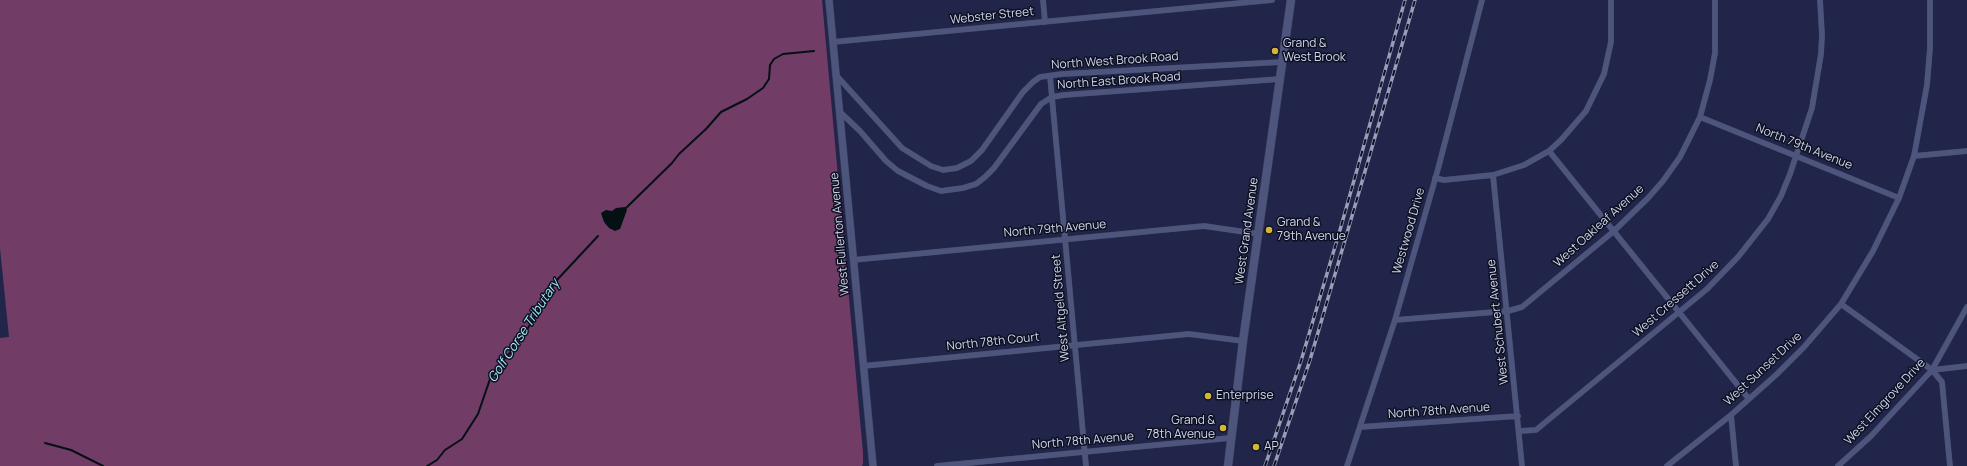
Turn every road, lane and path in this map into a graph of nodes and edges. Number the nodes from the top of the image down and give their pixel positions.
1 (829, 0) edge
2 (1043, 0) edge
3 (1272, 0) edge
4 (1291, 0) edge
5 (1482, 0) edge
6 (1611, 0) edge
7 (1715, 0) edge
8 (1820, 0) edge
9 (1930, 0) edge
10 (1045, 22) junction
11 (833, 42) junction
12 (1282, 62) junction
13 (836, 75) junction
14 (1050, 76) junction
15 (1280, 80) junction
16 (1052, 98) junction
17 (839, 111) junction
18 (1700, 117) junction
19 (1549, 150) junction
20 (1967, 151) edge
21 (1914, 156) junction
22 (1797, 157) junction
23 (1494, 175) junction
24 (1435, 178) junction
25 (1899, 198) junction
26 (1614, 231) junction
27 (1259, 234) junction
28 (1065, 239) junction
29 (853, 260) junction
30 (1841, 304) junction
31 (1967, 307) edge
32 (1508, 311) junction
33 (1680, 312) junction
34 (1395, 320) junction
35 (1243, 341) junction
36 (1075, 345) junction
37 (863, 366) junction
38 (1967, 366) edge
39 (1932, 370) junction
40 (1749, 398) junction
41 (1731, 414) junction
42 (1518, 416) junction
43 (1360, 427) junction
44 (1520, 432) junction
45 (1230, 438) junction
46 (1085, 452) junction
47 (873, 466) edge
48 (937, 466) edge
49 (1086, 466) edge
50 (1228, 466) edge
51 (1347, 466) edge
52 (1522, 466) edge
53 (1668, 466) edge
54 (1736, 466) edge
55 (1838, 466) edge
56 (1950, 466) edge

1 - 11 street, West Fullerton Avenue
2 - 10 street
3 - 10 street, Webster Street
4 - 12 main road, West Grand Avenue
5 - 24 street, Westwood Drive
6 - 19 street
7 - 18 street, West Oakleaf Avenue
8 - 22 street, West Cressett Drive
9 - 21 street, West Sunset Drive
10 - 11 street, Webster Street
11 - 13 street, West Fullerton Avenue
12 - 14 street, North West Brook Road
12 - 15 main road, West Grand Avenue
13 - 14 street, North West Brook Road
13 - 17 street, West Fullerton Avenue
14 - 16 street, West Altgeld Street
15 - 16 street, North East Brook Road
15 - 27 main road, West Grand Avenue
16 - 17 street, North East Brook Road
16 - 28 street, West Altgeld Street
17 - 29 street, West Fullerton Avenue
18 - 22 street, North 79th Avenue
18 - 26 street, West Oakleaf Avenue
19 - 23 street
19 - 26 street
20 - 21 street
21 - 25 street, West Sunset Drive
22 - 25 street, North 79th Avenue
22 - 33 street, West Cressett Drive
23 - 24 street
23 - 32 street, West Schubert Avenue
24 - 34 street, Westwood Drive
25 - 30 street, West Sunset Drive
26 - 32 street, West Oakleaf Avenue
26 - 33 street
27 - 28 street, North 79th Avenue
27 - 35 main road, West Grand Avenue
28 - 29 street, North 79th Avenue
28 - 36 street, West Altgeld Street
29 - 37 street, West Fullerton Avenue
30 - 39 street
30 - 40 street, West Sunset Drive
31 - 39 street, West Elmgrove Drive
32 - 34 street
32 - 42 street, West Schubert Avenue
33 - 40 street
33 - 44 street, West Cressett Drive
34 - 43 street, Westwood Drive
35 - 36 street, North 78th Court
35 - 45 main road, West Grand Avenue
36 - 37 street, North 78th Court
36 - 46 street, West Altgeld Street
37 - 47 street, West Fullerton Avenue
38 - 39 street
39 - 55 street, West Elmgrove Drive
39 - 56 street
40 - 41 street, West Sunset Drive
41 - 53 street, West Sunset Drive
41 - 54 street
42 - 43 street, North 78th Avenue
42 - 44 street, West Schubert Avenue
43 - 51 street, Westwood Drive
44 - 52 street, West Schubert Avenue
45 - 46 street, North 78th Avenue
45 - 50 main road, West Grand Avenue
46 - 48 street, North 78th Avenue
46 - 49 street, West Altgeld Street

